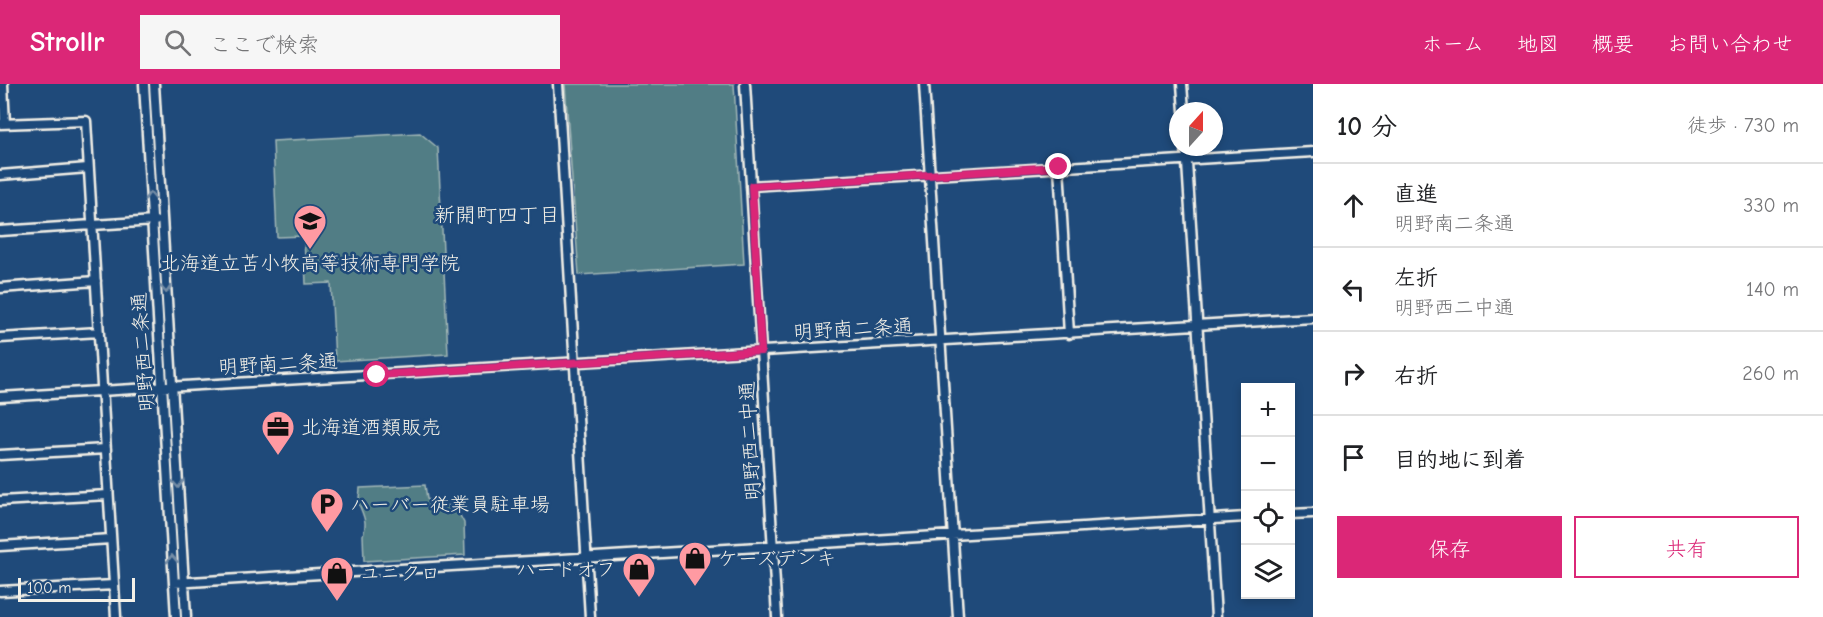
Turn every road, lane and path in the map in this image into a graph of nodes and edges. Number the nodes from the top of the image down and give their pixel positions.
1 (3, 84) edge
2 (144, 84) edge
3 (154, 84) edge
4 (558, 84) edge
5 (745, 84) edge
6 (924, 84) edge
7 (1182, 84) edge
8 (1183, 102) edge
9 (3, 124) edge
10 (1313, 152) edge
11 (1187, 156) edge
12 (1187, 160) junction
13 (1059, 167) junction
14 (88, 168) junction
15 (0, 175) edge
16 (931, 175) junction
17 (752, 186) junction
18 (151, 221) junction
19 (162, 221) junction
20 (92, 225) junction
21 (0, 231) edge
22 (96, 281) junction
23 (0, 288) edge
24 (1313, 318) edge
25 (1198, 325) junction
26 (99, 332) junction
27 (1069, 334) junction
28 (0, 338) edge
29 (941, 341) junction
30 (761, 351) junction
31 (575, 363) junction
32 (172, 386) junction
33 (162, 387) junction
34 (102, 390) junction
35 (0, 398) edge
36 (106, 449) junction
37 (0, 455) edge
38 (108, 495) junction
39 (0, 501) edge
40 (1313, 513) edge
41 (1295, 514) edge
42 (1241, 517) edge
43 (1211, 519) junction
44 (953, 533) junction
45 (111, 539) junction
46 (772, 545) junction
47 (0, 546) edge
48 (586, 557) junction
49 (184, 582) junction
50 (174, 583) junction
51 (114, 585) junction
52 (0, 591) edge
53 (116, 617) edge
54 (176, 617) edge
55 (186, 617) edge
56 (590, 617) edge
57 (777, 617) edge
58 (958, 617) edge
59 (1216, 617) edge

1 - 9 street
18 -> 2 street, 明野西二条通
3 - 19 street, 明野西二条通
4 - 31 street
5 - 17 street, 明野西二中通
6 - 16 street
7 - 8 street
9 - 14 street
10 - 12 street
11 - 12 street
12 - 13 street
12 - 25 street
13 - 16 street
13 - 27 street
14 - 15 street
14 - 20 street
16 - 17 street
16 - 29 street
17 - 30 street, 明野西二中通
18 - 19 street
18 - 20 street
18 - 33 street, 明野西二条通
19 -> 32 street, 明野西二条通
20 - 21 street
20 - 22 street
22 - 23 street
22 - 26 street
24 - 25 street, 明野南二条通
25 - 27 street, 明野南二条通
25 - 43 street
26 - 28 street
26 - 34 street
27 - 29 street, 明野南二条通
29 - 30 street, 明野南二条通
29 - 44 street
30 - 31 street, 明野南二条通
30 - 46 street, 明野西二中通
31 - 32 street, 明野南二条通
31 - 48 street
32 - 33 street, 明野南二条通
32 -> 49 street, 明野西二条通
33 - 34 street, 明野南二条通
50 -> 33 street, 明野西二条通
34 - 35 street, 明野南二条通
34 - 36 street
36 - 37 street
36 - 38 street
38 - 39 street
38 - 45 street
40 - 41 street
42 - 43 street
43 - 44 street
43 - 59 street
44 - 46 street
44 - 58 street
45 - 47 street
45 - 51 street
46 - 48 street
46 - 57 street, 明野西二中通
48 - 49 street
48 - 56 street
49 - 50 street
49 - 55 street, 明野西二条通
50 - 54 street, 明野西二条通
51 - 52 street
51 - 53 street

